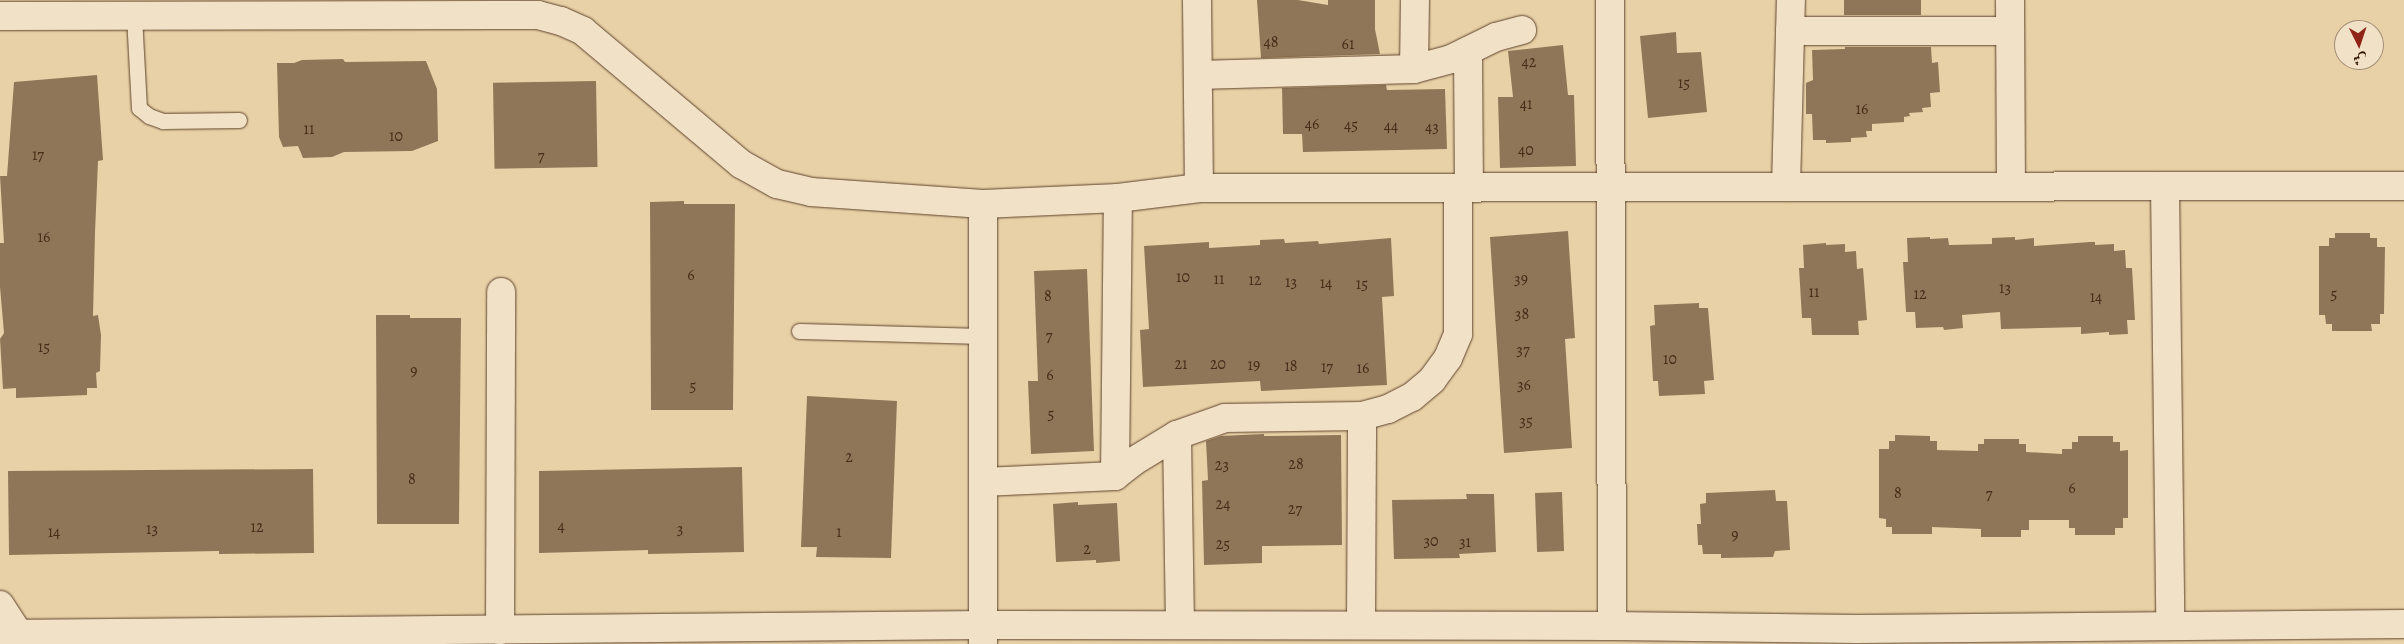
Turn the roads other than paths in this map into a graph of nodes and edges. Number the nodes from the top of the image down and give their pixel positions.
1 (1197, 0) edge
2 (1414, 0) edge
3 (1610, 0) edge
4 (1791, 0) edge
5 (2010, 0) edge
6 (361, 8) edge
7 (0, 16) edge
8 (134, 16) junction
9 (1522, 30) dead end
10 (1790, 31) junction
11 (2010, 31) junction
12 (1468, 51) junction
13 (1414, 69) junction
14 (1198, 75) junction
15 (239, 120) dead end
16 (2011, 186) junction
17 (2165, 186) junction
18 (2404, 186) edge
19 (1786, 187) junction
20 (1198, 188) junction
21 (1463, 188) junction
22 (1610, 188) junction
23 (1118, 198) junction
24 (983, 204) junction
25 (501, 292) dead end
26 (799, 331) dead end
27 (984, 336) junction
28 (1362, 416) junction
29 (1177, 435) junction
30 (1115, 476) junction
31 (983, 482) junction
32 (0, 605) edge
33 (2404, 624) edge
34 (1180, 625) junction
35 (1361, 625) junction
36 (1612, 626) junction
37 (2170, 626) junction
38 (500, 630) junction
39 (10, 634) edge
40 (983, 634) edge
41 (1858, 636) edge
42 (350, 638) edge

1 - 14 street
2 - 13 street
3 - 22 street
4 - 10 street
5 - 11 street
6 - 8 street
6 - 24 street
7 - 8 street
8 - 15 lane
9 - 12 street
10 - 11 street
10 - 19 street
11 - 16 street
12 - 13 street
12 - 21 street
13 - 14 street
14 - 20 street
16 - 17 street
16 - 19 street
17 - 18 street
17 - 37 street
19 - 22 street
20 - 21 street
20 - 23 street
21 - 22 street
21 - 28 street
22 - 36 street
23 - 24 street
23 - 30 street
24 - 27 street
25 - 38 street
26 - 27 lane
27 - 31 street
28 - 29 street
28 - 35 street
29 - 30 street
29 - 34 street
30 - 31 street
31 - 40 street
32 - 39 street
33 - 37 street
34 - 35 street
34 - 40 street
35 - 36 street
36 - 41 street
37 - 41 street
38 - 40 street
38 - 42 street
39 - 42 street

